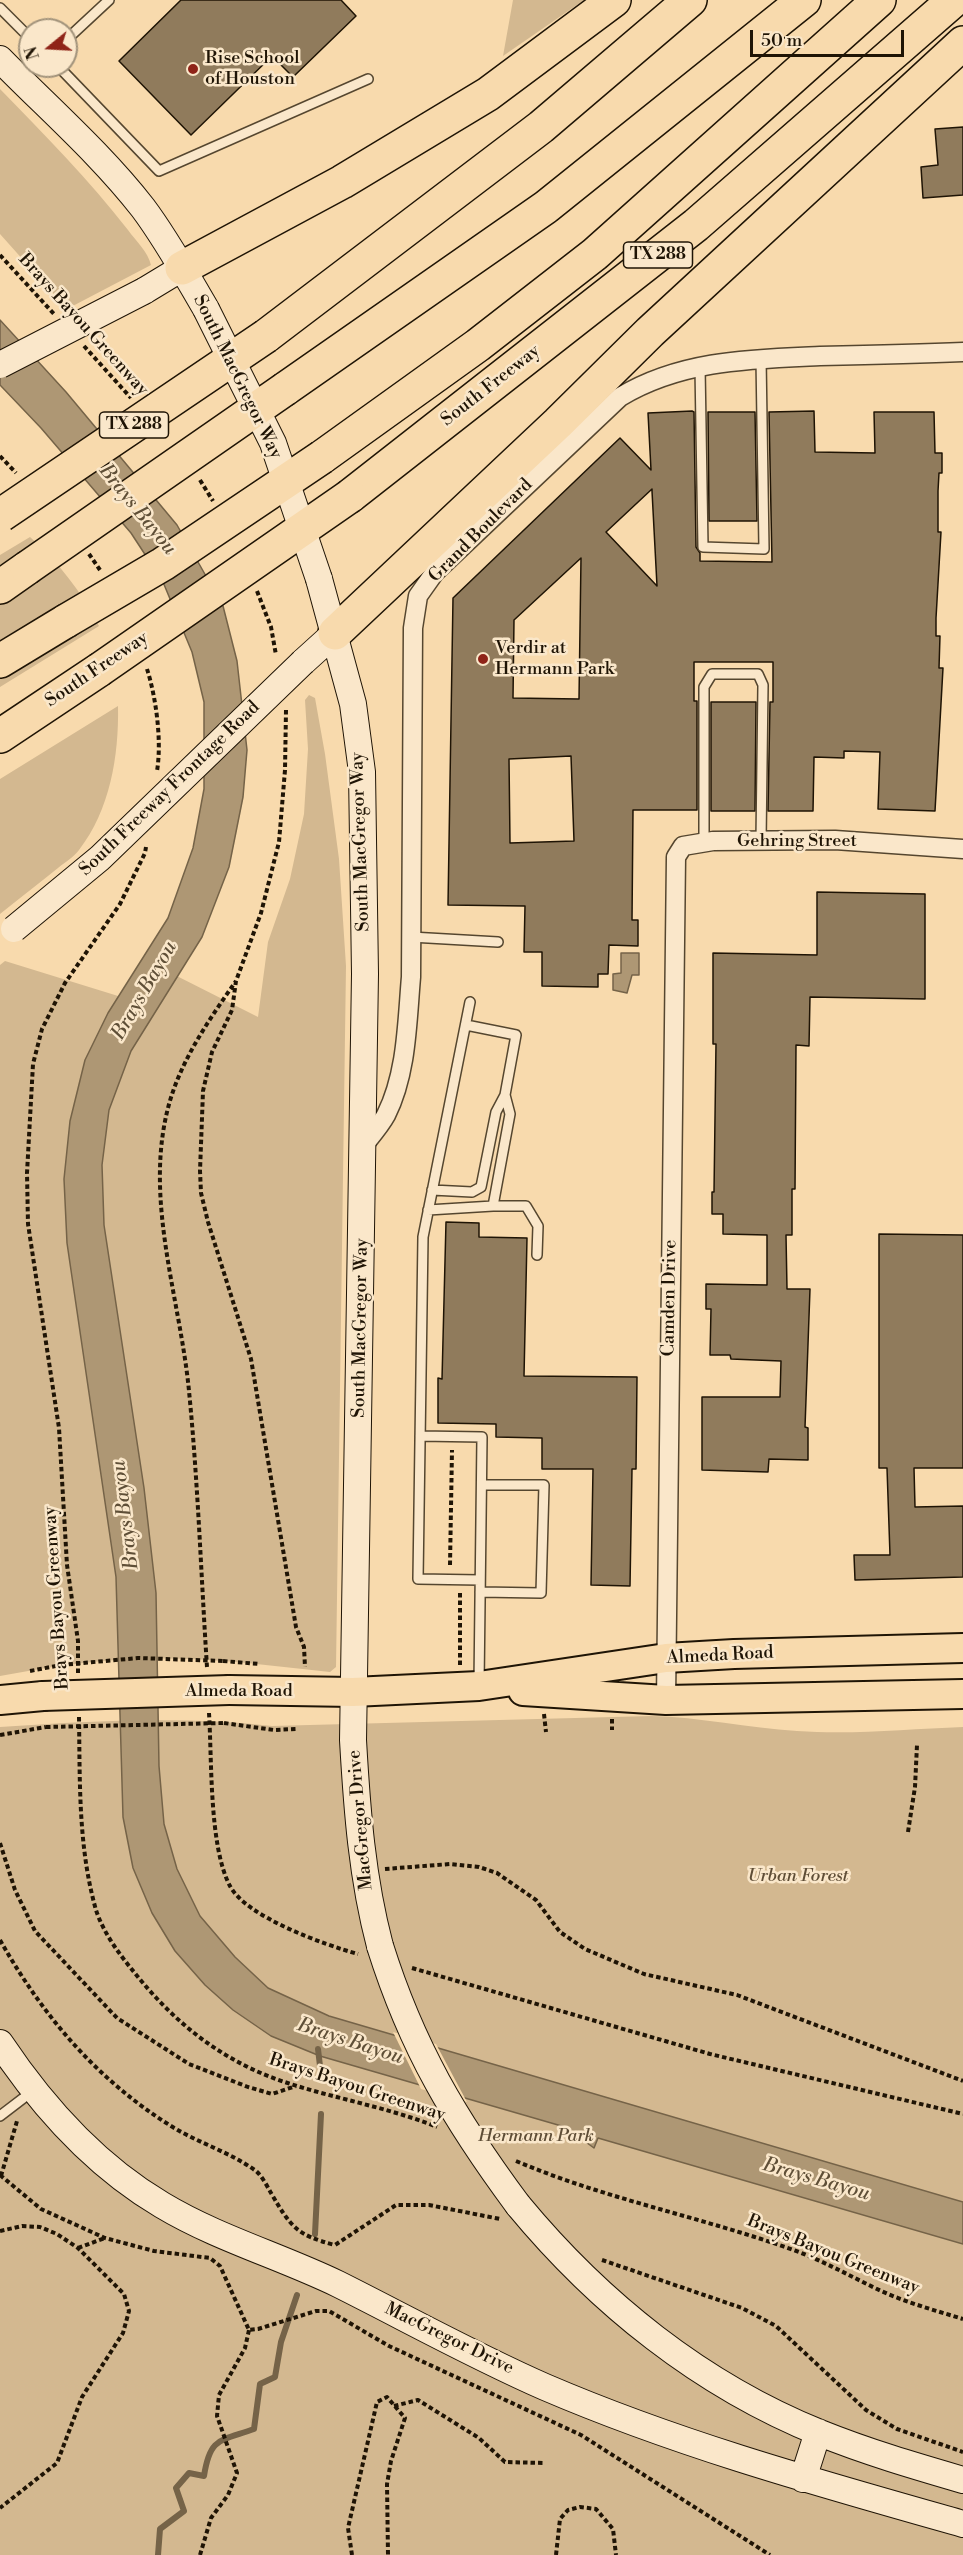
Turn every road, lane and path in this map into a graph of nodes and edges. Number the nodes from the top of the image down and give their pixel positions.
1 (109, 0) edge
2 (614, 0) edge
3 (690, 0) edge
4 (804, 0) edge
5 (879, 0) edge
6 (954, 0) edge
7 (0, 8) edge
8 (18, 26) edge
9 (78, 29) edge
10 (963, 43) edge
11 (0, 59) edge
12 (70, 78) edge
13 (368, 79) dead end
14 (0, 255) edge
15 (182, 268) junction
16 (56, 316) dead end
17 (80, 342) dead end
18 (963, 352) edge
19 (761, 358) junction
20 (0, 365) edge
21 (700, 367) junction
22 (136, 404) dead end
23 (0, 456) edge
24 (196, 474) dead end
25 (22, 480) dead end
26 (218, 508) dead end
27 (1, 515) edge
28 (88, 552) dead end
29 (105, 578) dead end
30 (255, 586) dead end
31 (0, 587) edge
32 (335, 633) junction
33 (0, 661) edge
34 (277, 661) dead end
35 (145, 665) dead end
36 (286, 705) dead end
37 (0, 736) edge
38 (156, 777) dead end
39 (760, 841) junction
40 (704, 842) junction
41 (146, 843) dead end
42 (963, 849) edge
43 (675, 896) joint
44 (7, 934) edge
45 (411, 938) junction
46 (498, 942) dead end
47 (236, 981) junction
48 (470, 1002) dead end
49 (466, 1025) junction
50 (505, 1095) junction
51 (363, 1146) junction
52 (432, 1190) junction
53 (493, 1206) junction
54 (428, 1210) junction
55 (537, 1255) dead end
56 (420, 1436) junction
57 (452, 1437) junction
58 (482, 1485) junction
59 (456, 1580) junction
60 (480, 1580) junction
61 (480, 1593) junction
62 (963, 1648) edge
63 (666, 1658) junction
64 (223, 1661) dead end
65 (61, 1665) dead end
66 (305, 1668) dead end
67 (78, 1675) dead end
68 (218, 1684) junction
69 (469, 1687) junction
70 (354, 1692) junction
71 (963, 1695) edge
72 (0, 1700) edge
73 (666, 1700) junction
74 (79, 1708) dead end
75 (209, 1712) dead end
76 (296, 1729) dead end
77 (0, 1735) edge
78 (917, 1745) dead end
79 (908, 1832) dead end
80 (0, 1843) edge
81 (381, 1869) dead end
82 (0, 1940) edge
83 (372, 1951) junction
84 (409, 1967) dead end
85 (0, 2043) edge
86 (963, 2081) edge
87 (298, 2085) junction
88 (34, 2090) junction
89 (963, 2114) edge
90 (0, 2116) edge
91 (18, 2121) dead end
92 (446, 2131) dead end
93 (511, 2159) dead end
94 (1, 2175) edge
95 (512, 2213) junction
96 (0, 2231) edge
97 (105, 2238) junction
98 (78, 2248) junction
99 (591, 2256) dead end
100 (963, 2319) edge
101 (249, 2330) junction
102 (394, 2406) junction
103 (818, 2432) junction
104 (963, 2452) edge
105 (543, 2463) dead end
106 (803, 2479) junction
107 (963, 2480) edge
108 (0, 2508) edge
109 (963, 2524) edge
110 (200, 2555) edge
111 (351, 2555) edge
112 (388, 2555) edge
113 (556, 2555) edge
114 (616, 2555) edge
115 (770, 2555) edge

1 - 9 lane
2 - 15 highway
3 - 27 highway, TX 288, bridge
4 - 31 highway, bridge
5 - 33 highway, bridge
6 - 37 highway, South Freeway / TX 288, bridge
7 - 8 lane
10 - 32 highway
11 - 15 main road, South MacGregor Way
12 - 13 lane
14 - 16 path, Brays Bayou Greenway
15 - 20 main road, bridge
15 - 32 main road, South MacGregor Way, bridge
17 - 22 path, Brays Bayou Greenway
18 - 19 street, Grand Boulevard
19 - 21 street, Grand Boulevard
19 - 21 lane
21 - 45 street, Grand Boulevard
23 - 25 path
24 - 26 path
28 - 29 path
30 - 34 path
32 - 44 main road, South Freeway Frontage Road, bridge
32 - 51 main road, South MacGregor Way
35 - 38 path
36 - 47 path
39 - 40 street, Gehring Street
39 - 40 lane
39 - 42 street, Gehring Street
40 - 43 street, Gehring Street
41 - 67 path, Brays Bayou Greenway
43 - 63 street, Camden Drive
45 - 46 lane
45 - 51 street, Grand Boulevard
47 - 66 path
47 - 68 path
48 - 49 lane
49 - 50 lane
49 - 52 lane
50 - 52 lane
50 - 53 lane
51 - 70 main road, South MacGregor Way
52 - 54 lane
53 - 54 lane
53 - 55 lane
54 - 56 lane
56 - 57 lane
56 - 59 lane
57 - 58 lane
57 - 59 path
58 - 60 lane
58 - 61 lane
59 - 60 lane
59 - 69 path
60 - 61 lane
61 - 69 lane
62 - 63 main road, Almeda Road
63 - 69 main road, Almeda Road
63 - 73 street, Camden Drive
64 - 65 path, bridge
68 - 70 main road, Almeda Road
68 - 72 main road, Almeda Road, bridge
69 - 70 main road, Almeda Road
69 - 73 main road, Almeda Road
70 - 83 main road, MacGregor Drive
71 - 73 main road, Almeda Road
74 - 87 path, Brays Bayou Greenway
75 - 83 path
76 - 77 path, bridge
78 - 79 path
80 - 87 path
81 - 86 path
82 - 95 path
83 - 95 main road, MacGregor Drive, bridge
84 - 89 path
85 - 88 main road, MacGregor Drive
87 - 92 path, Brays Bayou Greenway
88 - 90 lane
88 - 106 main road, MacGregor Drive
91 - 94 path
93 - 100 path, Brays Bayou Greenway
94 - 97 path
95 - 103 main road, MacGregor Drive
96 - 98 path
97 - 98 path
97 - 101 path
98 - 108 path
99 - 104 path
101 - 110 path
101 - 115 path
102 - 105 path
102 - 111 path
102 - 112 path
103 - 106 main road
103 - 107 main road, MacGregor Drive
106 - 109 main road, MacGregor Drive
113 - 114 path

